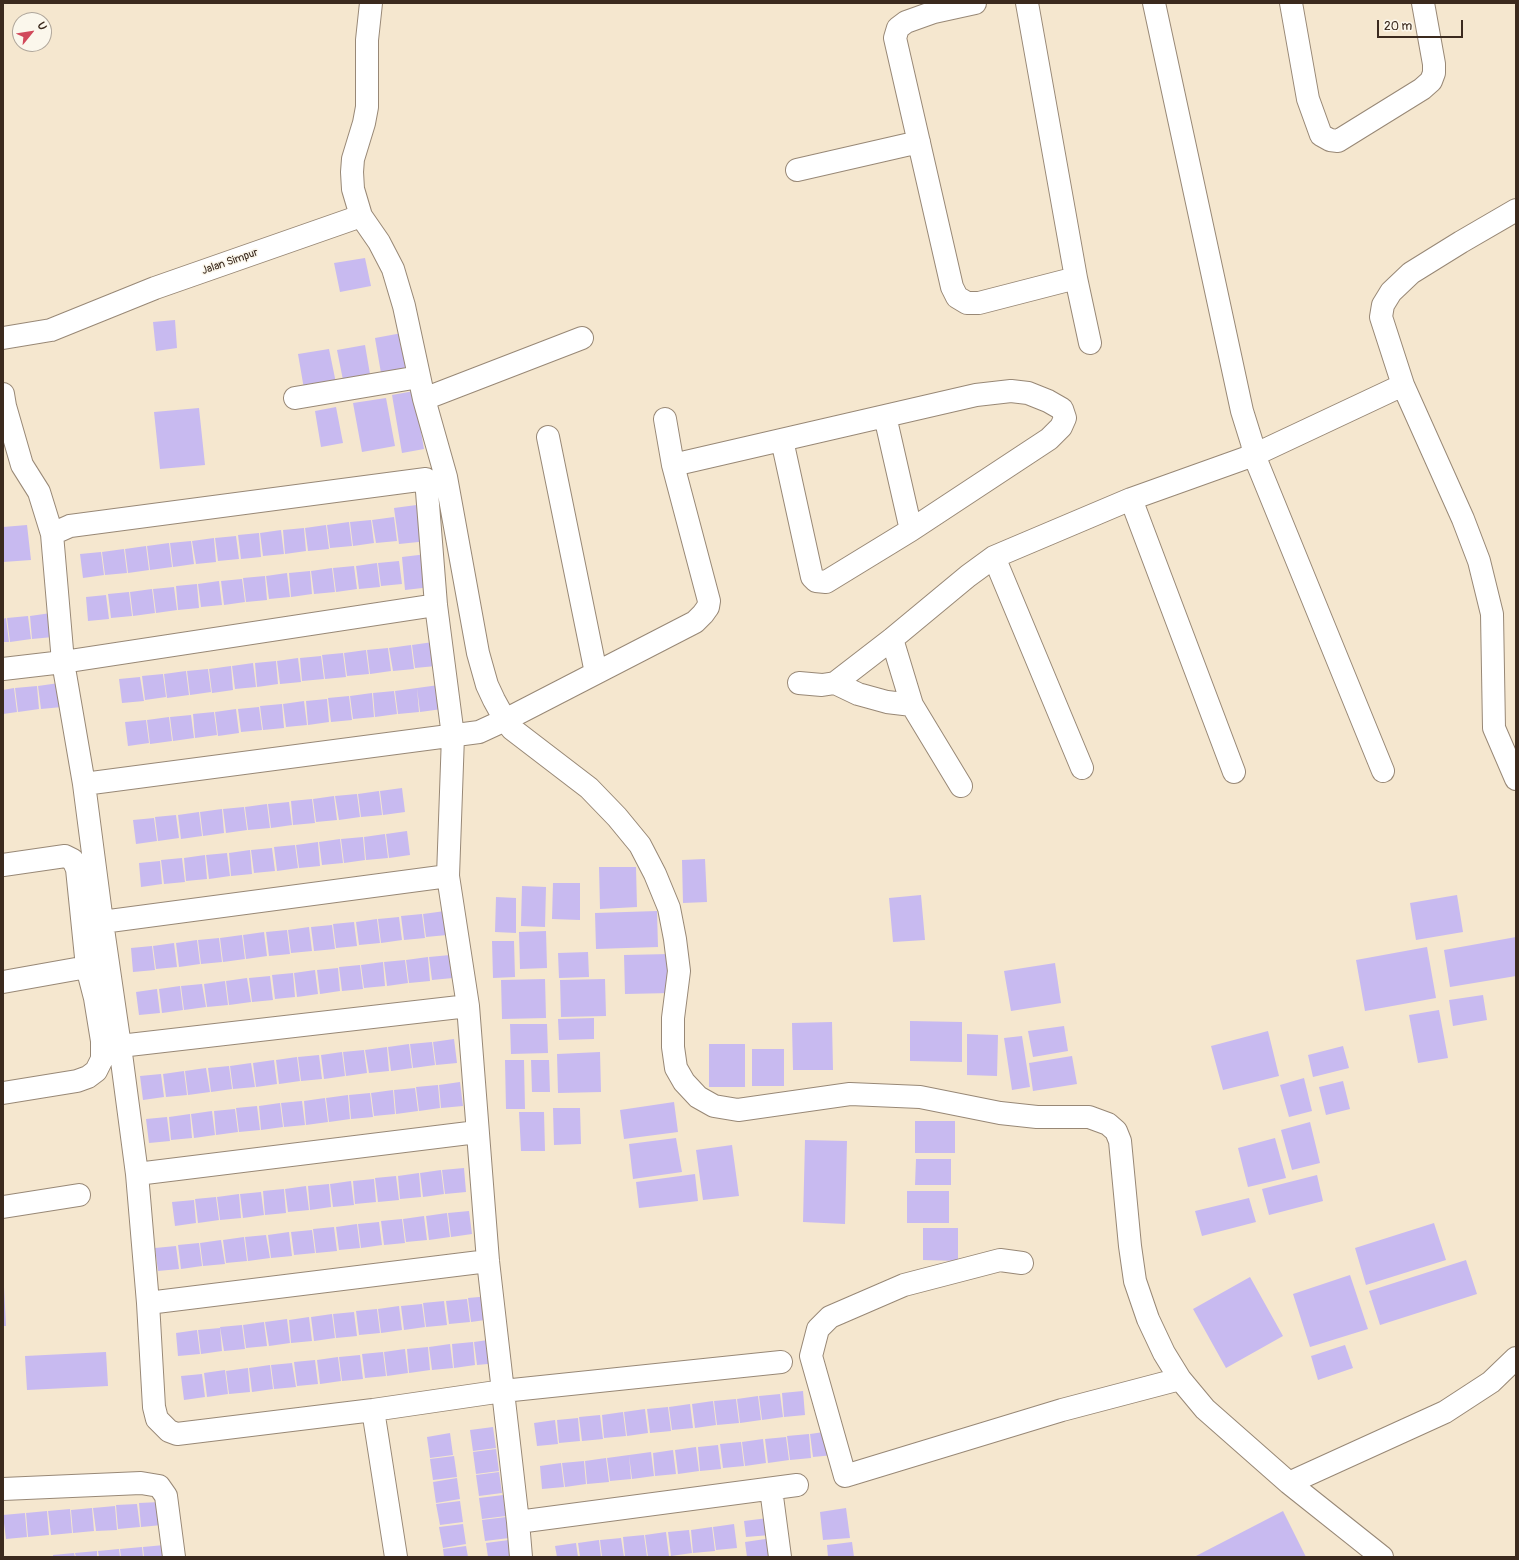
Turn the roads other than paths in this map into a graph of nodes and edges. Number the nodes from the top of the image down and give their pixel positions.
1 (371, 3) edge
2 (975, 3) edge
3 (1027, 3) edge
4 (1154, 3) edge
5 (1291, 3) edge
6 (1423, 3) edge
7 (919, 142) junction
8 (797, 170) dead end
9 (1516, 210) edge
10 (361, 216) junction
11 (1076, 278) junction
12 (3, 338) edge
13 (582, 338) dead end
14 (1090, 343) dead end
15 (419, 377) junction
16 (1403, 385) junction
17 (3, 394) edge
18 (295, 398) dead end
19 (424, 399) junction
20 (885, 416) junction
21 (665, 419) dead end
22 (548, 437) dead end
23 (782, 440) junction
24 (1254, 455) junction
25 (673, 465) junction
26 (1131, 499) junction
27 (911, 530) junction
28 (52, 534) junction
29 (994, 557) junction
30 (436, 605) junction
31 (892, 639) junction
32 (63, 662) junction
33 (3, 669) edge
34 (596, 673) junction
35 (799, 683) dead end
36 (835, 683) junction
37 (912, 705) junction
38 (505, 720) junction
39 (453, 736) junction
40 (1082, 768) dead end
41 (1383, 771) dead end
42 (1234, 772) dead end
43 (1516, 779) edge
44 (84, 784) junction
45 (961, 786) dead end
46 (3, 865) edge
47 (448, 876) junction
48 (102, 922) junction
49 (87, 967) junction
50 (3, 982) edge
51 (468, 1006) junction
52 (120, 1046) junction
53 (3, 1093) edge
54 (477, 1132) junction
55 (137, 1174) junction
56 (79, 1195) dead end
57 (3, 1208) edge
58 (488, 1261) junction
59 (1022, 1263) dead end
60 (148, 1303) junction
61 (1516, 1358) edge
62 (781, 1362) dead end
63 (1180, 1379) junction
64 (503, 1391) junction
65 (373, 1410) junction
66 (1289, 1483) junction
67 (797, 1485) dead end
68 (3, 1489) edge
69 (770, 1489) junction
70 (518, 1522) junction
71 (174, 1557) edge
72 (396, 1557) edge
73 (521, 1557) edge
74 (780, 1557) edge
75 (1382, 1557) edge

1 - 10 street
2 - 7 street
3 - 11 street
4 - 24 street
5 - 6 street
7 - 8 street
7 - 11 street
9 - 16 street
10 - 12 street, Jalan Simpur
10 - 15 street
11 - 14 street
13 - 19 street
15 - 18 street
15 - 19 street
16 - 24 street
16 - 43 street
17 - 28 street
19 - 38 street
20 - 23 street
20 - 27 street
20 - 27 street
21 - 25 street
22 - 34 street
23 - 25 street
23 - 27 street
24 - 26 street
24 - 41 street
25 - 34 street
26 - 29 street
26 - 42 street
28 - 30 street
28 - 32 street
29 - 31 street
29 - 40 street
30 - 32 street
30 - 39 street
31 - 36 street
31 - 37 street
32 - 33 street
32 - 44 street
34 - 38 street
35 - 36 street
36 - 37 street
37 - 45 street
38 - 39 street
38 - 63 street
39 - 44 street
39 - 47 street
44 - 48 street
46 - 49 street
47 - 48 street
47 - 51 street
48 - 52 street
49 - 50 street
49 - 53 street
51 - 52 street
51 - 54 street
52 - 55 street
54 - 55 street
54 - 58 street
55 - 60 street
56 - 57 street
58 - 60 street
58 - 64 street
59 - 63 street
60 - 65 street
61 - 66 street
62 - 64 street
63 - 66 street
64 - 65 street
64 - 70 street
65 - 72 street
66 - 75 street
67 - 69 street
68 - 71 street
69 - 70 street
69 - 74 street
70 - 73 street

